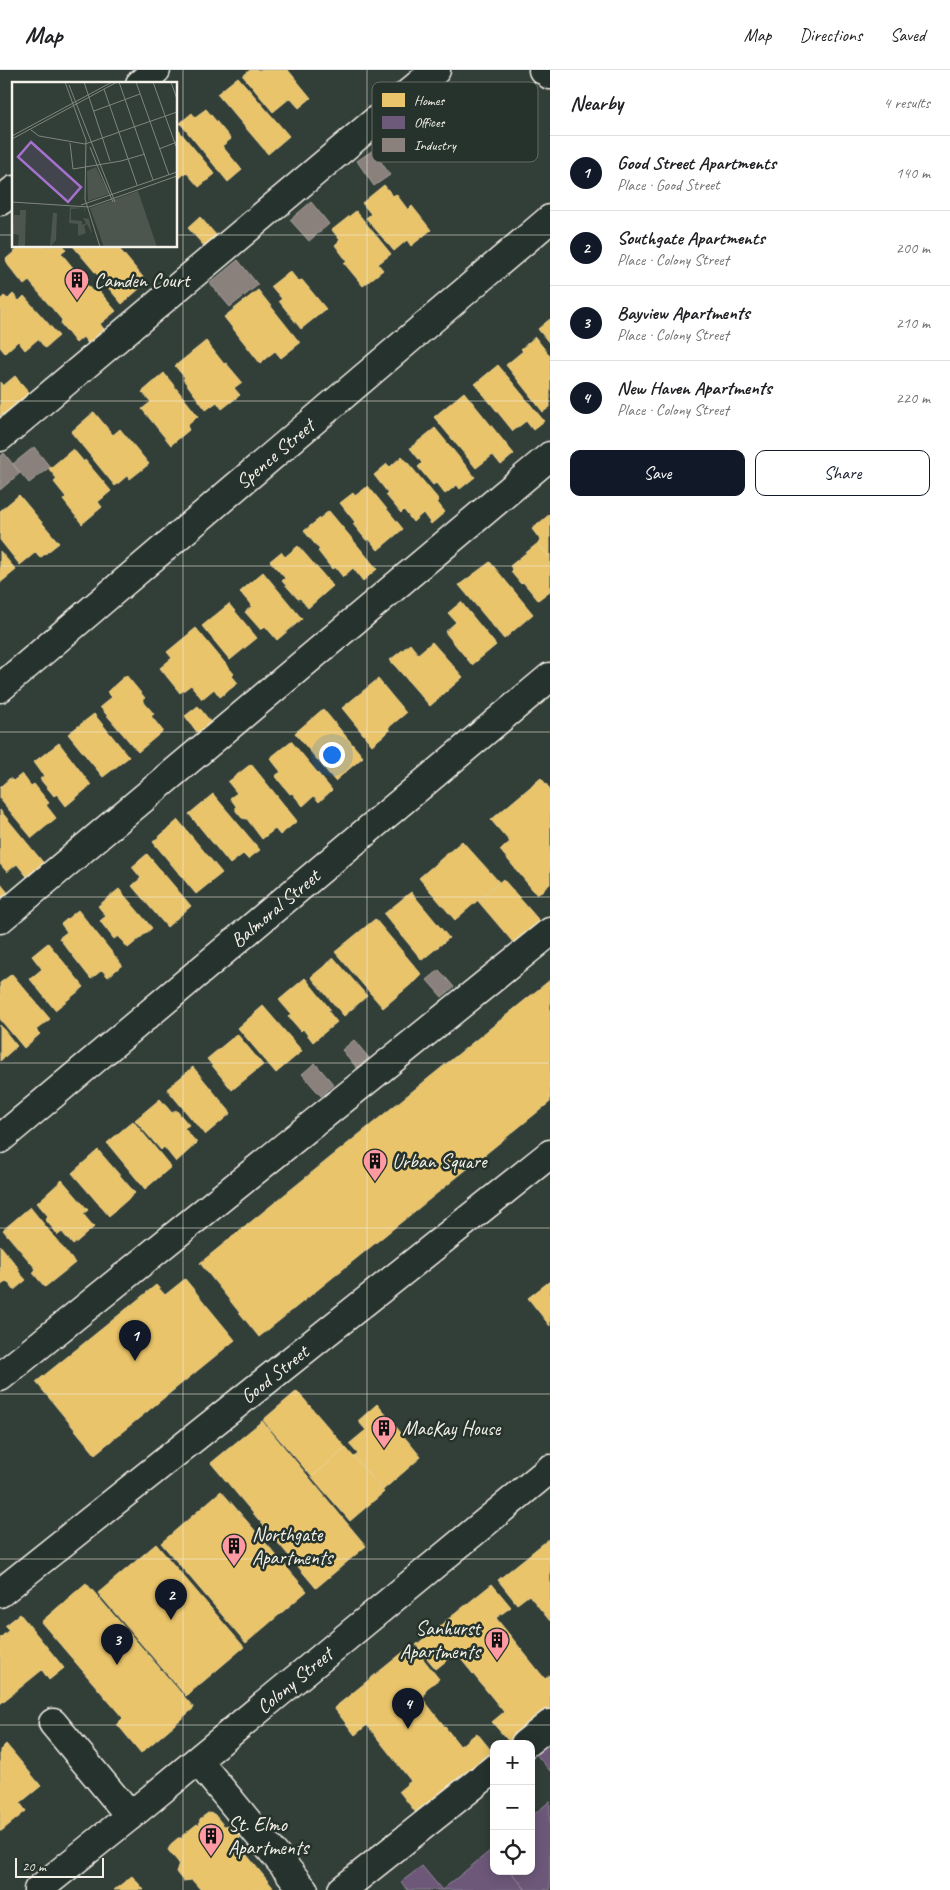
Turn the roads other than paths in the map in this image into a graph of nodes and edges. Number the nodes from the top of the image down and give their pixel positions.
1 (156, 70) edge
2 (436, 70) edge
3 (543, 70) edge
4 (550, 75) edge
5 (142, 82) edge
6 (422, 82) edge
7 (372, 124) edge
8 (12, 192) edge
9 (0, 201) edge
10 (550, 219) edge
11 (0, 437) edge
12 (550, 456) edge
13 (550, 677) edge
14 (0, 688) edge
15 (0, 919) edge
16 (550, 932) edge
17 (0, 1139) edge
18 (550, 1154) edge
19 (0, 1377) edge
20 (550, 1469) edge
21 (0, 1593) edge
22 (53, 1723) dead end
23 (550, 1724) edge
24 (530, 1740) edge
25 (198, 1761) junction
26 (490, 1772) edge
27 (130, 1816) junction
28 (38, 1890) edge
29 (304, 1890) edge
30 (342, 1890) edge

1 - 5 street
2 - 6 street
3 - 4 street
7 - 11 street
8 - 9 street
10 - 14 street, Spence Street
12 - 15 street
13 - 17 street, Balmoral Street
16 - 19 street
18 - 21 street, Good Street
20 - 25 street, Colony Street
22 - 27 street
23 - 24 street
25 - 27 street, Colony Street
25 - 29 street
26 - 30 street
27 - 28 street, Colony Street

